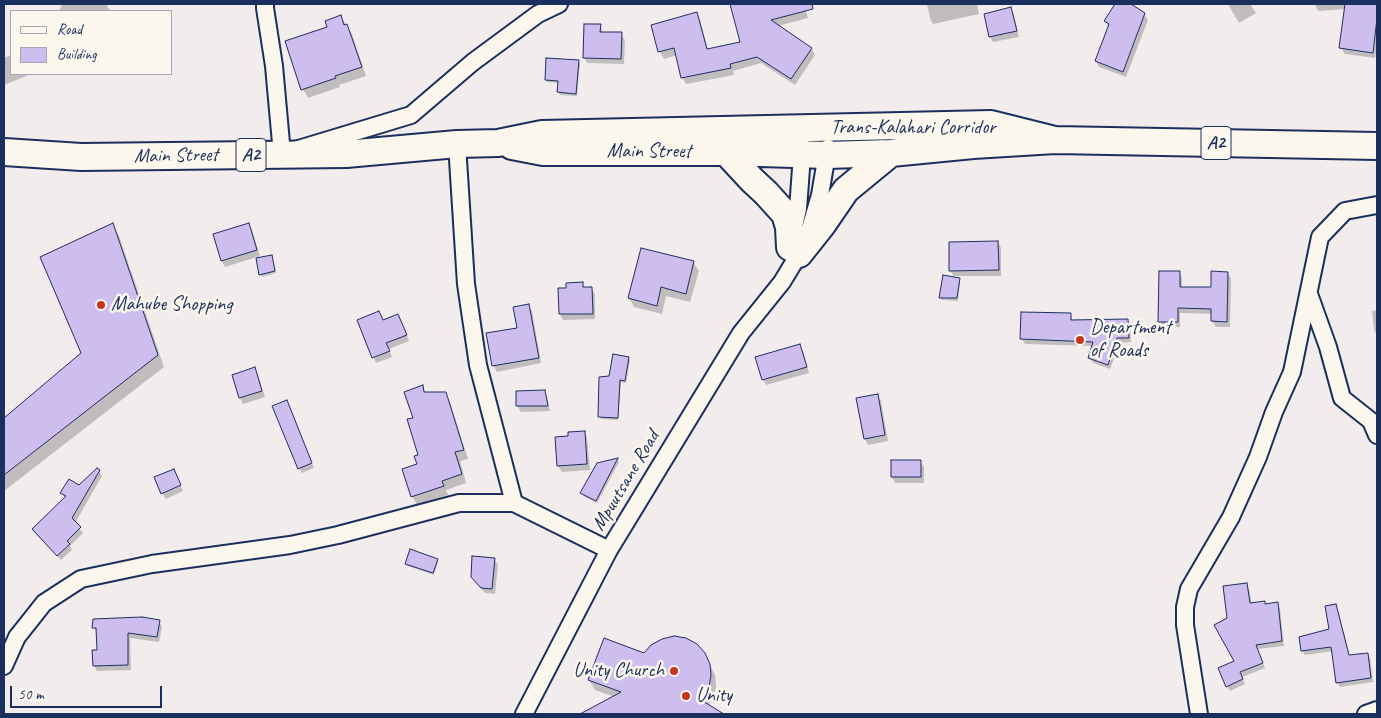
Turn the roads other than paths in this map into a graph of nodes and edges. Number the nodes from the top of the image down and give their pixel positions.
1 (265, 4) edge
2 (559, 4) edge
3 (830, 127) junction
4 (799, 128) junction
5 (1055, 140) junction
6 (498, 143) junction
7 (457, 144) junction
8 (1377, 146) edge
9 (4, 152) edge
10 (726, 152) junction
11 (891, 153) junction
12 (282, 154) junction
13 (802, 156) junction
14 (827, 156) junction
15 (1377, 205) edge
16 (794, 251) junction
17 (1309, 294) junction
18 (1375, 426) edge
19 (514, 503) junction
20 (609, 550) junction
21 (4, 666) edge
22 (1377, 710) edge
23 (524, 714) edge
24 (1199, 714) edge
25 (1366, 714) edge

1 - 12 street
2 - 12 street
3 - 4 highway, Trans-Kalahari Corridor / A2
3 - 5 highway, Trans-Kalahari Corridor / A2
3 - 14 street, Mpuutsane Road
4 - 6 highway, Main Street / A2
4 - 13 street, Mpuutsane Road
5 - 8 highway, Trans-Kalahari Corridor / A2
5 - 11 highway, Trans-Kalahari Corridor / A2
6 - 7 highway, Main Street / A2
6 - 10 highway, Main Street / A2
7 - 12 highway, Main Street / A2
7 - 19 street
9 - 12 highway, Main Street / A2
10 - 13 highway, Main Street / A2
10 - 16 highway
11 - 14 highway, Trans-Kalahari Corridor / A2
11 - 16 highway
13 - 14 highway, Trans-Kalahari Corridor / A2
13 - 16 street, Mpuutsane Road
14 - 16 street, Mpuutsane Road
15 - 17 street
16 - 20 street, Mpuutsane Road
17 - 18 street
17 - 24 street
19 - 20 street
19 - 21 street
20 - 23 street, Mpuutsane Road
22 - 25 street

